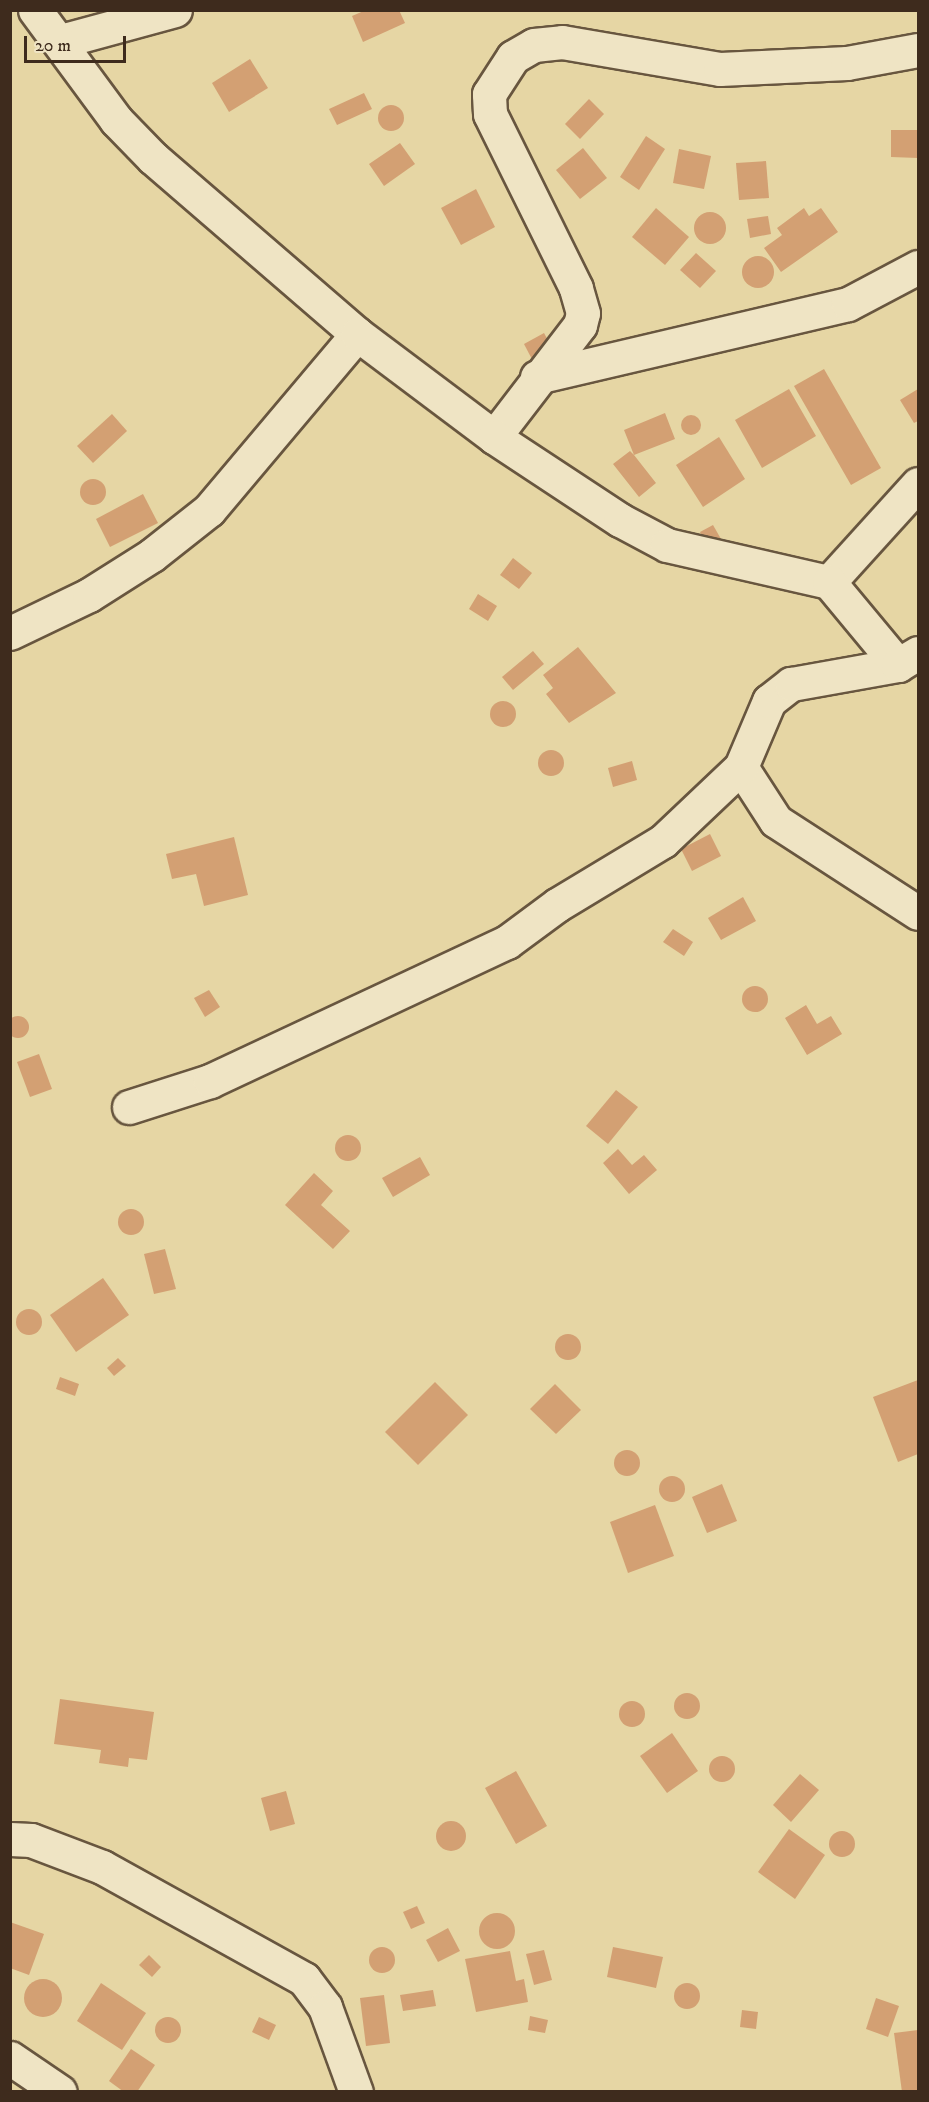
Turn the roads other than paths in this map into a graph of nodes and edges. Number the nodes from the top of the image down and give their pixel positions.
1 (34, 10) edge
2 (175, 10) edge
3 (61, 42) junction
4 (918, 50) edge
5 (918, 267) edge
6 (357, 334) junction
7 (537, 377) junction
8 (494, 437) junction
9 (918, 484) edge
10 (829, 582) junction
11 (10, 633) edge
12 (908, 659) edge
13 (741, 767) junction
14 (918, 914) edge
15 (129, 1107) dead end
16 (10, 1839) edge
17 (10, 2058) edge
18 (60, 2091) edge
19 (356, 2091) edge

1 - 3 street
2 - 3 street
3 - 6 street
4 - 7 street
5 - 7 street
6 - 8 street
6 - 11 street
7 - 8 street
8 - 10 street
9 - 10 street
10 - 12 street
12 - 13 street
13 - 14 street
13 - 15 street
16 - 19 street
17 - 18 street

